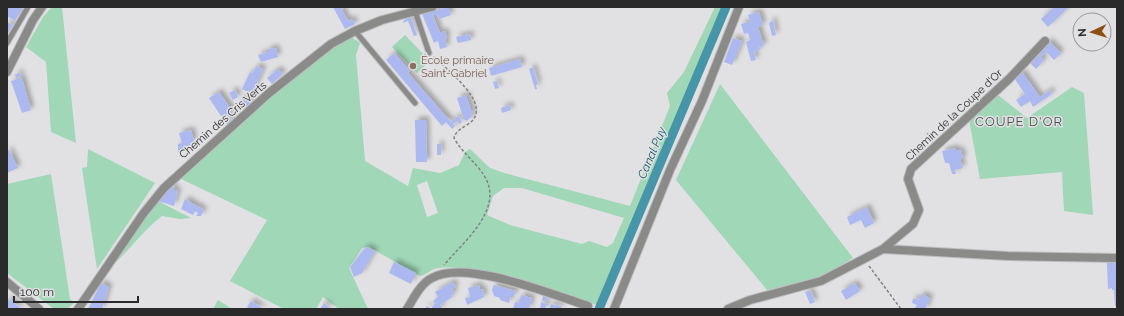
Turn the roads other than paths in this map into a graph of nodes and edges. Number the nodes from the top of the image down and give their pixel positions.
1 (28, 7) edge
2 (42, 7) edge
3 (432, 7) edge
4 (739, 7) edge
5 (415, 11) junction
6 (355, 31) junction
7 (1045, 41) dead end
8 (7, 43) edge
9 (430, 53) road end
10 (7, 72) edge
11 (415, 103) dead end
12 (882, 249) junction
13 (1117, 258) edge
14 (7, 282) edge
15 (588, 306) dead end
16 (39, 309) edge
17 (78, 309) edge
18 (407, 309) edge
19 (614, 309) edge
20 (728, 309) edge

1 - 8 lane
2 - 10 street
3 - 5 street, Chemin des Cris Verts
4 - 19 street
5 - 6 street, Chemin des Cris Verts
5 - 9 lane
6 - 11 lane
6 - 17 street, Chemin des Cris Verts
7 - 12 street, Chemin de la Coupe d'Or
12 - 13 street
12 - 20 street, Chemin de la Coupe d'Or
14 - 16 street
15 - 18 street

